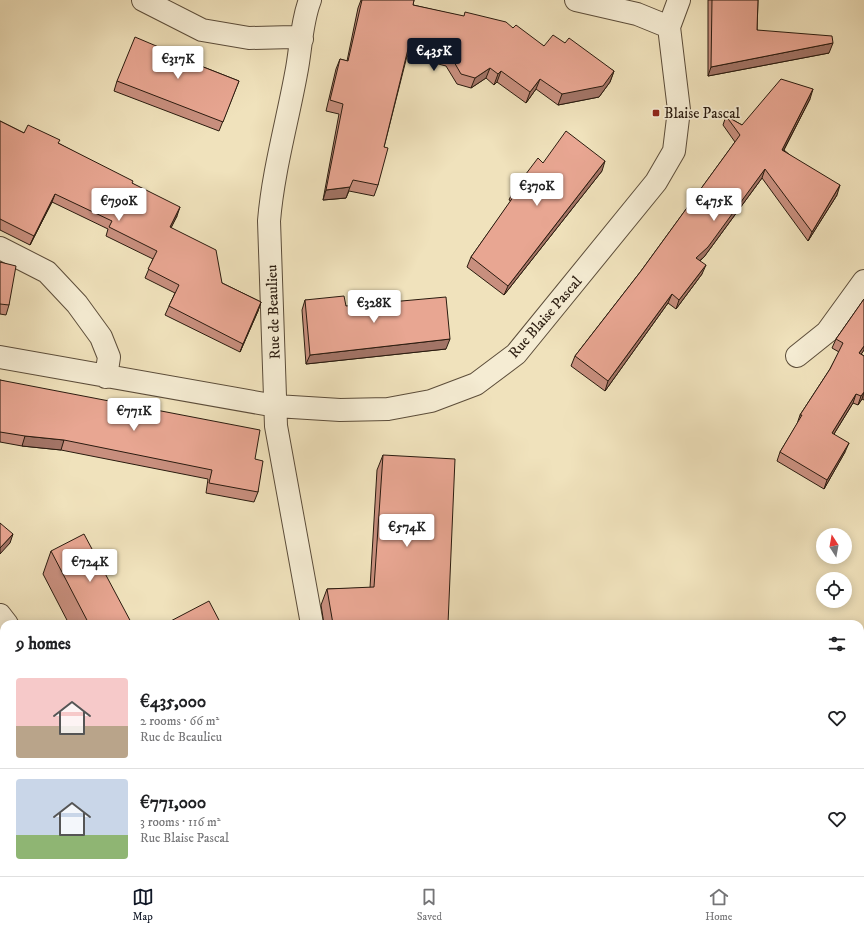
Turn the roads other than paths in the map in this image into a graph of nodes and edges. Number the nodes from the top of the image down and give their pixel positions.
1 (143, 0) edge
2 (310, 0) edge
3 (576, 0) edge
4 (680, 0) edge
5 (669, 27) junction
6 (302, 38) junction
7 (0, 248) edge
8 (864, 281) edge
9 (797, 356) dead end
10 (0, 357) edge
11 (106, 377) junction
12 (276, 406) junction
13 (311, 620) edge

1 - 6 street
2 - 6 street, Rue de Beaulieu
3 - 5 street
4 - 5 street, Rue Blaise Pascal
5 - 12 street, Rue Blaise Pascal
6 - 12 street, Rue de Beaulieu
7 - 11 street
8 - 9 street
10 - 11 street, Rue Blaise Pascal
11 - 12 street, Rue Blaise Pascal
12 - 13 street, Rue de Beaulieu

